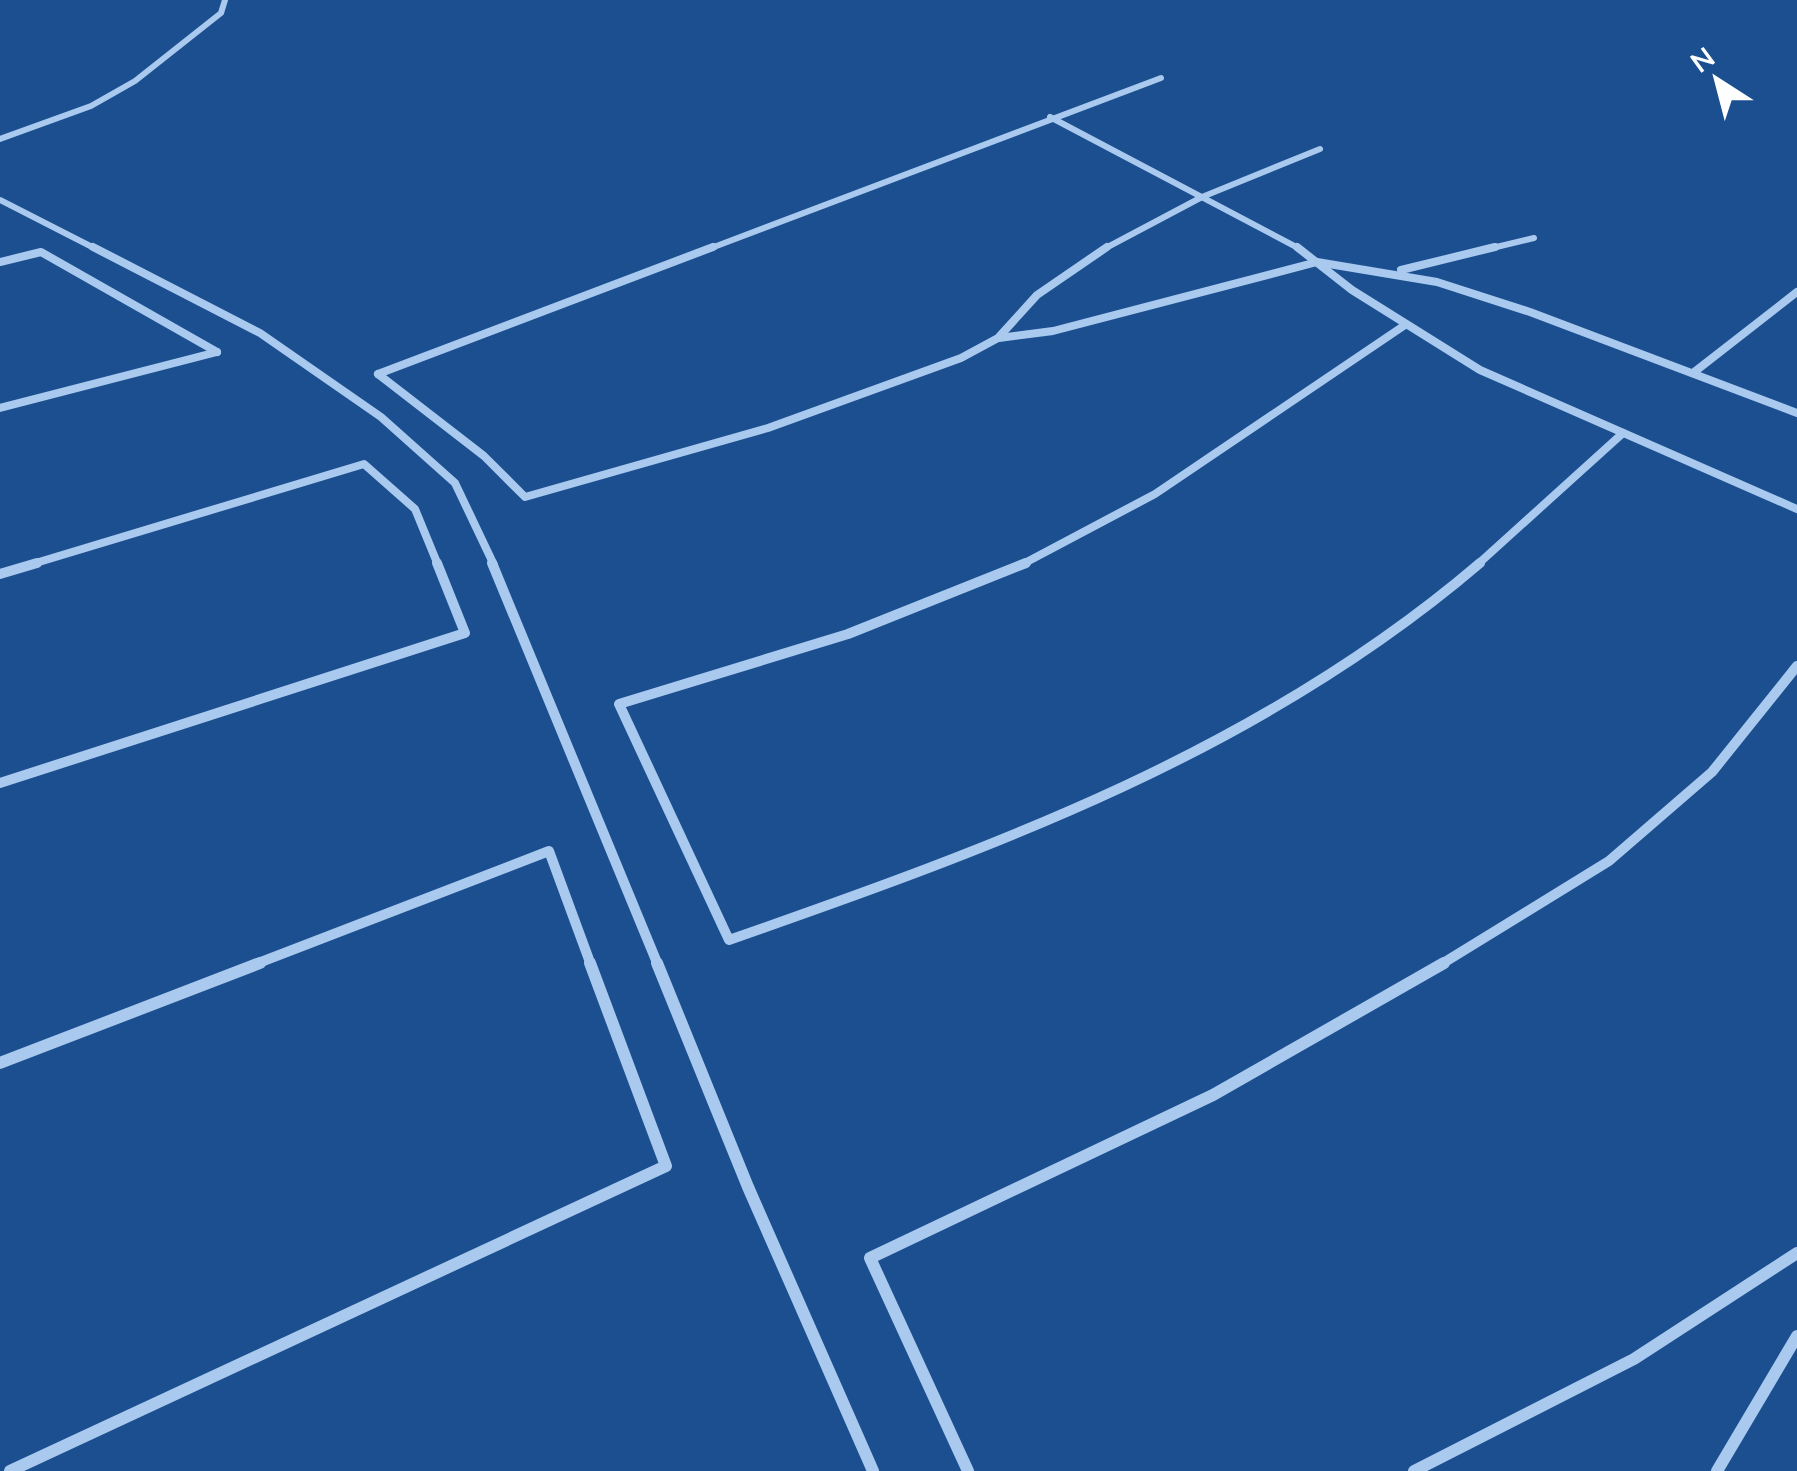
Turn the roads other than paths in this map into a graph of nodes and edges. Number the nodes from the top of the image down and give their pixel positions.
1 (225, 0) edge
2 (1161, 78) dead end
3 (1050, 118) junction
4 (0, 139) edge
5 (1320, 149) dead end
6 (1202, 196) junction
7 (0, 200) edge
8 (1534, 238) dead end
9 (0, 262) edge
10 (1317, 262) junction
11 (1395, 272) junction
12 (1797, 292) edge
13 (1405, 325) junction
14 (998, 338) junction
15 (1693, 373) junction
16 (0, 408) edge
17 (1797, 413) edge
18 (1623, 433) junction
19 (1797, 509) edge
20 (0, 574) edge
21 (1797, 666) edge
22 (0, 783) edge
23 (0, 1062) edge
24 (1797, 1253) edge
25 (1797, 1336) edge
26 (10, 1471) edge
27 (873, 1471) edge
28 (968, 1471) edge
29 (1414, 1471) edge
30 (1716, 1471) edge

1 - 4 street
2 - 3 street
3 - 6 street
3 - 14 street
5 - 6 street
6 - 10 street
6 - 14 street
7 - 27 street
8 - 11 street
9 - 16 street
10 - 11 street
10 - 13 street
10 - 14 street
11 - 15 street
12 - 15 street
13 - 18 street
13 - 18 street
15 - 17 street
18 - 19 street
20 - 22 street
21 - 28 street
23 - 26 street
24 - 29 street
25 - 30 street

